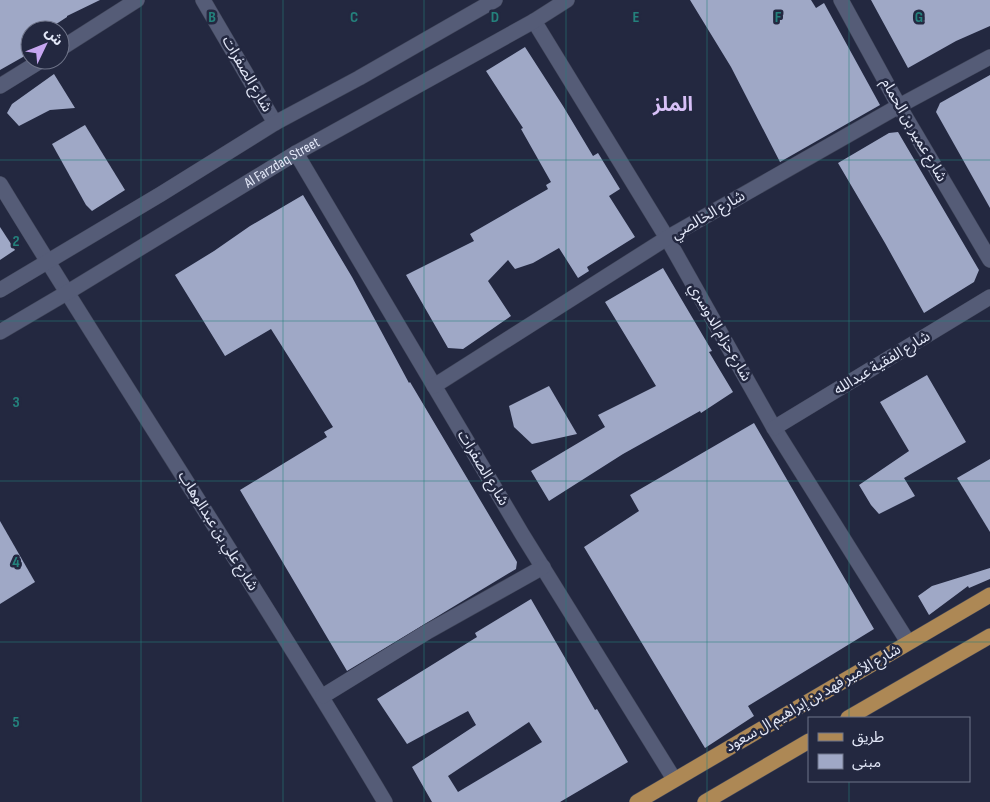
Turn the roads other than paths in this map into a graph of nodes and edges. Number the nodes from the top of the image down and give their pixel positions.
1 (137, 0) edge
2 (204, 0) edge
3 (495, 0) edge
4 (567, 0) edge
5 (840, 0) edge
6 (534, 21) junction
7 (70, 43) edge
8 (990, 57) edge
9 (26, 70) edge
10 (0, 86) edge
11 (899, 106) junction
12 (276, 123) junction
13 (296, 153) junction
14 (0, 184) edge
15 (667, 238) junction
16 (990, 260) edge
17 (48, 262) junction
18 (0, 290) edge
19 (68, 292) junction
20 (990, 297) edge
21 (0, 332) edge
22 (434, 386) junction
23 (774, 428) junction
24 (543, 568) junction
25 (990, 595) edge
26 (990, 636) edge
27 (908, 642) junction
28 (323, 696) junction
29 (850, 717) edge
30 (808, 742) edge
31 (674, 779) junction
32 (385, 802) edge
33 (637, 802) edge
34 (705, 802) edge

1 - 7 street
2 - 12 street, شارع الصفرات
3 - 12 street
4 - 6 street, Al Farzdaq Street
5 - 11 street, شارع عمير بن الحمام
6 - 13 street, Al Farzdaq Street
6 - 15 street, شارع حزام الدوسري
8 - 11 street, شارع الخالصي
9 - 10 street
11 - 15 street, شارع الخالصي
11 - 16 street, شارع عمير بن الحمام
12 - 17 street
13 - 19 street, Al Farzdaq Street
13 - 22 street, شارع الصفرات
14 - 17 street, شارع علي بن عبدالوهاب
15 - 22 street, شارع الخالصي
15 - 23 street, شارع حزام الدوسري
17 - 18 street
17 - 19 street, شارع علي بن عبدالوهاب
19 - 21 street, Al Farzdaq Street
19 - 28 street, شارع علي بن عبدالوهاب
20 - 23 street, شارع الفقية عبدالله
22 - 24 street, شارع الصفرات
23 - 27 street, شارع حزام الدوسري
24 - 28 street
24 - 31 street, شارع الصفرات
25 - 27 main road, شارع الأمير فهد بن إبراهيم ال سعود
26 - 29 main road
27 - 31 main road, شارع الأمير فهد بن إبراهيم ال سعود
28 - 32 street, شارع علي بن عبدالوهاب
30 - 34 main road
31 - 33 main road, شارع الأمير فهد بن إبراهيم ال سعود

